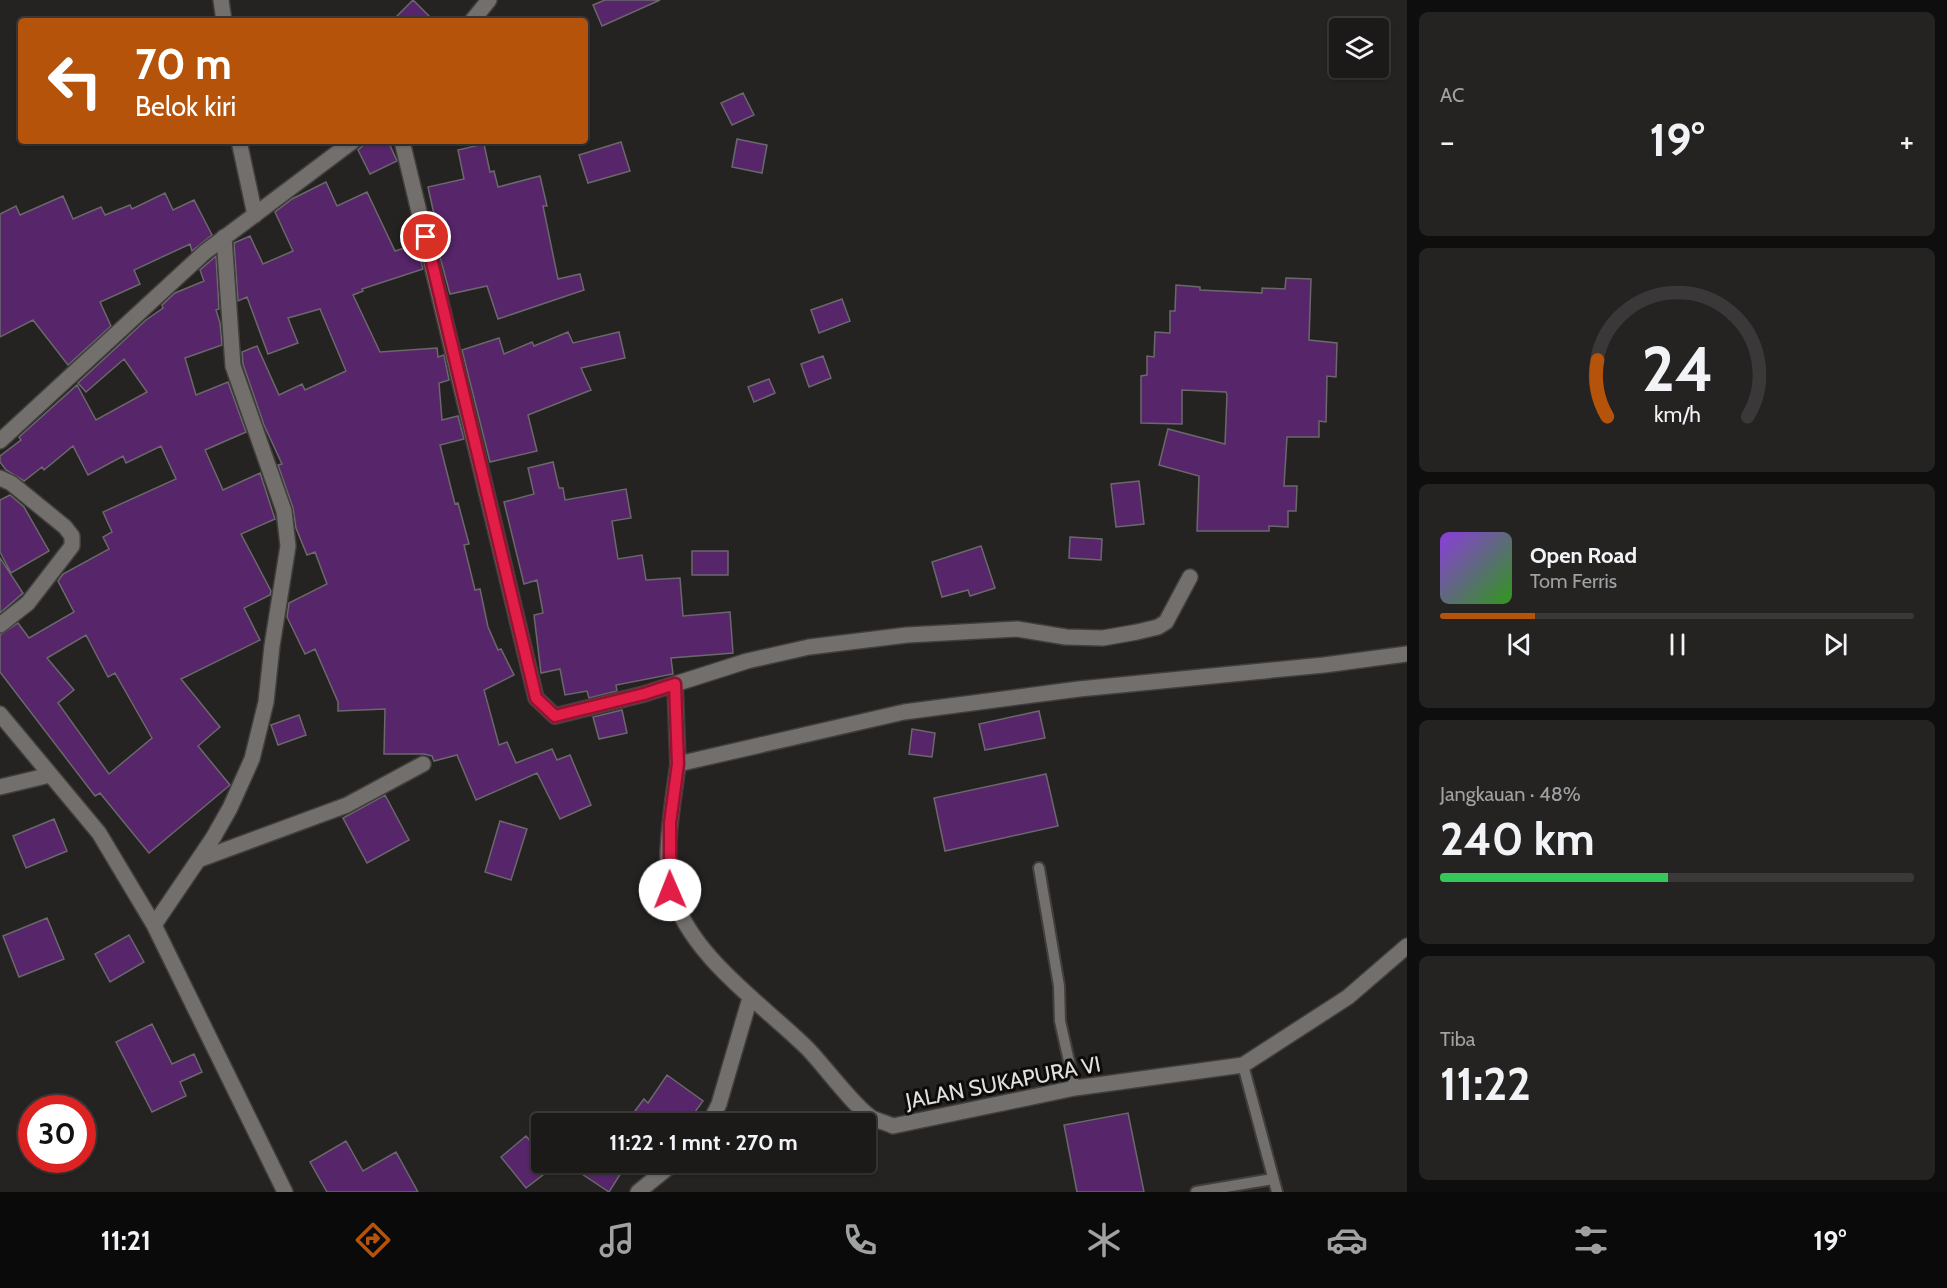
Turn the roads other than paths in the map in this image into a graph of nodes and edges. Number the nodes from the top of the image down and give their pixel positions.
1 (221, 0) edge
2 (489, 0) edge
3 (224, 18) edge
4 (474, 18) edge
5 (240, 144) edge
6 (349, 144) edge
7 (403, 144) edge
8 (255, 214) junction
9 (224, 237) junction
10 (0, 441) edge
11 (0, 478) edge
12 (1190, 577) dead end
13 (0, 626) edge
14 (1407, 654) edge
15 (675, 684) junction
16 (0, 714) edge
17 (423, 764) dead end
18 (678, 764) junction
19 (50, 775) junction
20 (0, 787) edge
21 (198, 860) junction
22 (1040, 868) dead end
23 (154, 925) junction
24 (1407, 946) edge
25 (750, 998) junction
26 (1243, 1065) junction
27 (1075, 1088) junction
28 (714, 1113) edge
29 (661, 1173) edge
30 (1273, 1179) junction
31 (285, 1192) edge
32 (638, 1192) edge
33 (1196, 1192) edge
34 (1277, 1192) edge

1 - 3 street
2 - 4 street
5 - 8 street
6 - 8 street
7 - 15 street
8 - 9 street
9 - 10 street
9 - 21 street
11 - 13 street
12 - 15 street
14 - 18 street
15 - 18 street, JALAN SUKAPURA VI
16 - 19 street
17 - 21 street
18 - 25 street, JALAN SUKAPURA VI
19 - 20 street
19 - 23 street
21 - 23 street
22 - 27 lane
23 - 31 street
24 - 26 street
25 - 27 street, JALAN SUKAPURA VI
25 - 28 street
26 - 27 street, JALAN SUKAPURA VI
26 - 30 lane
29 - 32 street
30 - 33 lane
30 - 34 lane

